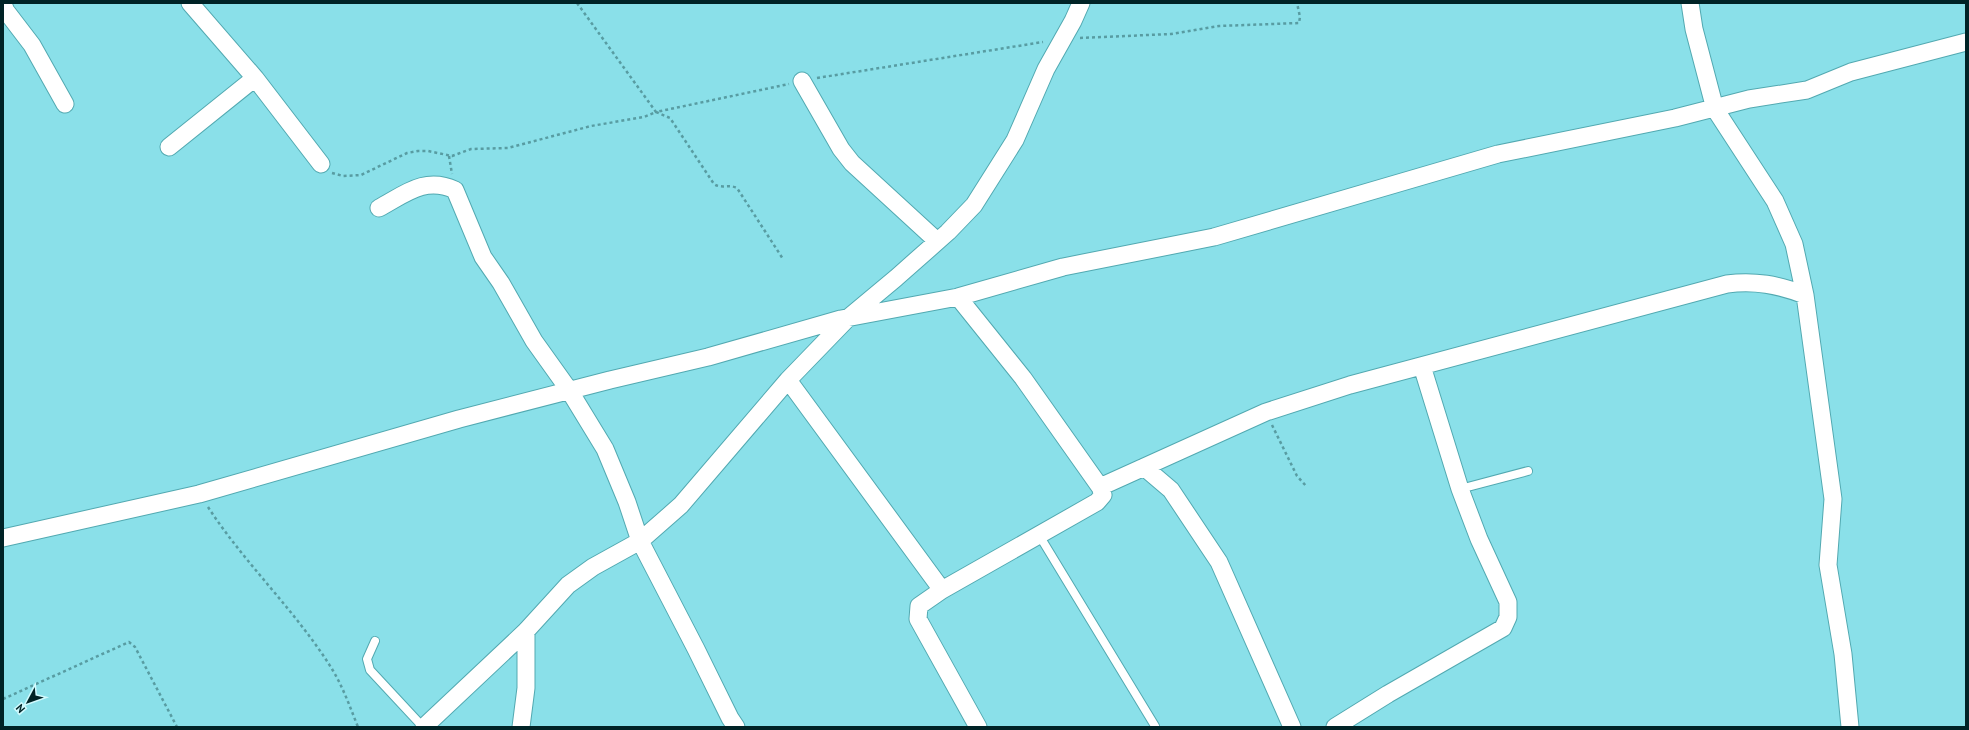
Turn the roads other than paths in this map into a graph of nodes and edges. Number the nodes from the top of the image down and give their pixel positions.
1 (190, 3) edge
2 (1081, 3) edge
3 (1690, 3) edge
4 (3, 4) edge
5 (1966, 42) edge
6 (255, 78) junction
7 (802, 81) road end
8 (65, 104) dead end
9 (1715, 109) junction
10 (169, 147) dead end
11 (321, 164) road end
12 (379, 208) dead end
13 (937, 241) junction
14 (1804, 295) junction
15 (958, 297) junction
16 (848, 318) junction
17 (1422, 366) junction
18 (788, 380) junction
19 (568, 390) junction
20 (1144, 467) junction
21 (1528, 471) dead end
22 (1100, 487) junction
23 (1460, 489) junction
24 (1039, 535) junction
25 (3, 538) edge
26 (640, 542) junction
27 (942, 590) junction
28 (526, 631) junction
29 (375, 641) dead end
30 (1155, 726) edge
31 (424, 727) edge
32 (521, 727) edge
33 (736, 727) edge
34 (978, 727) edge
35 (1292, 727) edge
36 (1335, 727) edge
37 (1850, 727) edge

1 - 6 street
2 - 13 street
3 - 9 street
4 - 8 street
5 - 9 street
6 - 10 street
6 - 11 street
7 - 13 street
9 - 14 street
9 - 15 street
12 - 19 street
13 - 16 street
14 - 17 street
14 - 37 street
15 - 16 street
15 - 22 street
16 - 18 street
16 - 19 street
17 - 20 street
17 - 23 street
18 - 26 street
18 - 27 street
19 - 25 street
19 - 26 street
20 - 22 street
20 - 35 street
21 - 23 lane
22 - 24 street
23 - 36 street
24 - 27 street
24 - 30 lane
26 - 28 street
26 - 33 street
27 - 34 street
28 - 31 street
28 - 32 street
29 - 31 lane

